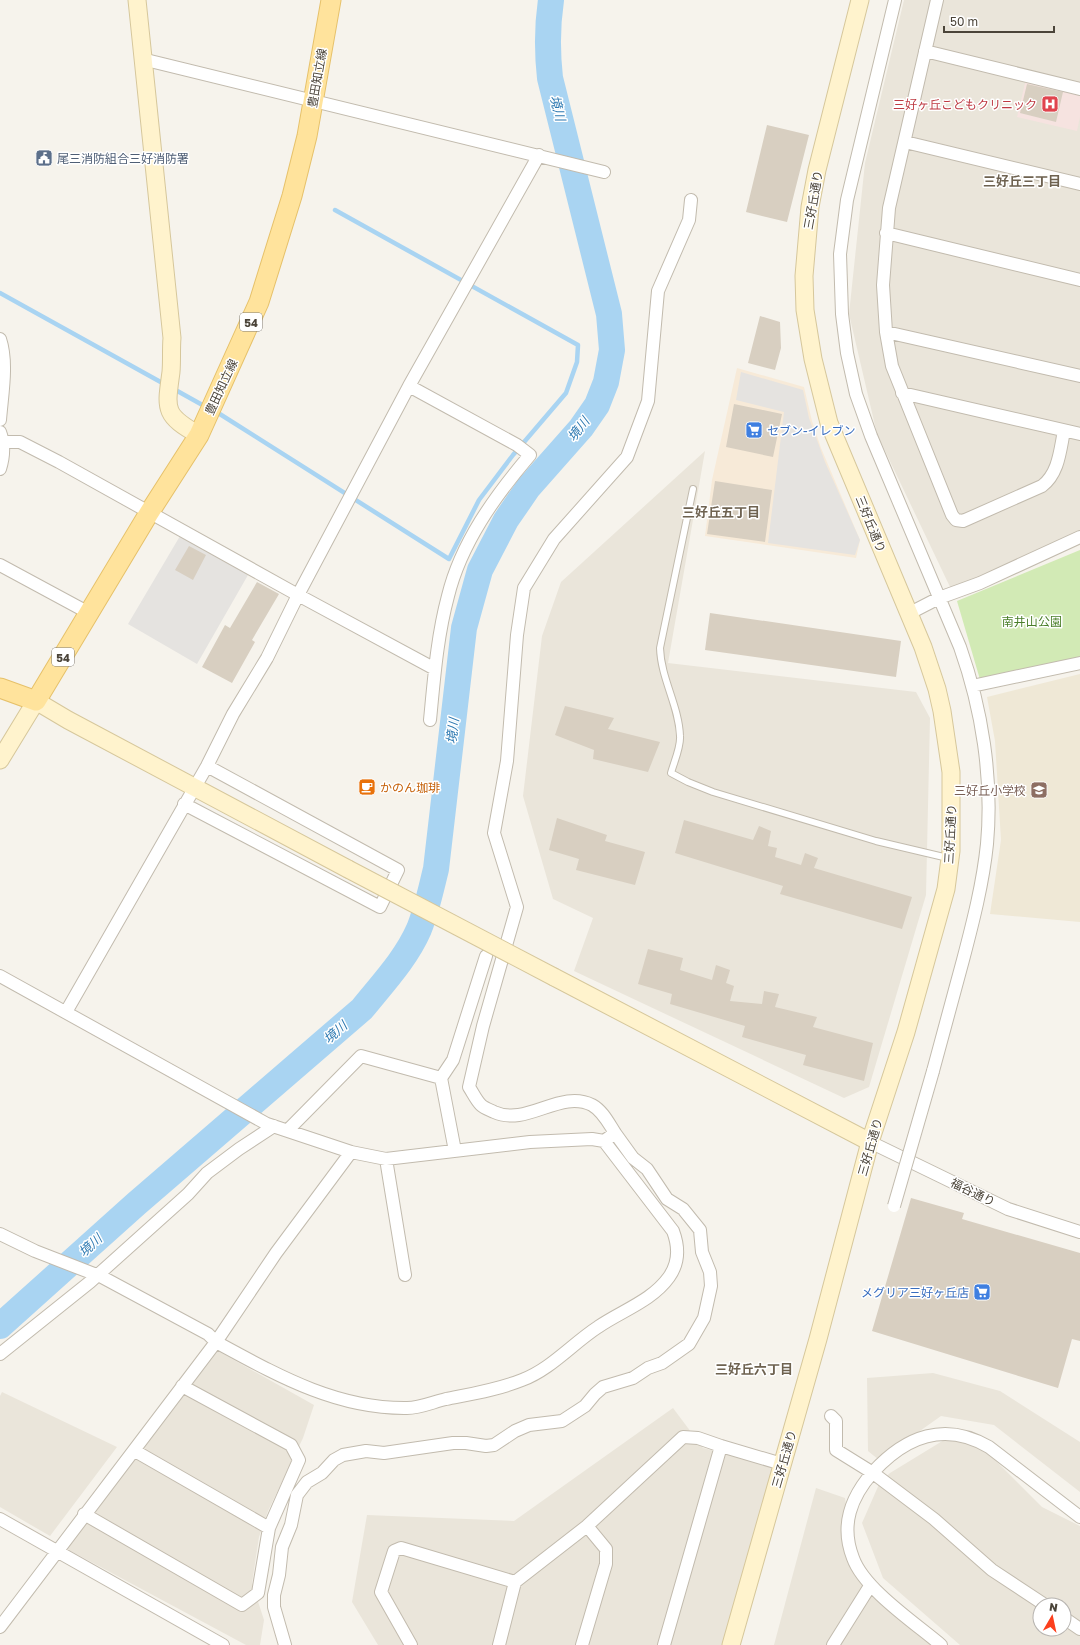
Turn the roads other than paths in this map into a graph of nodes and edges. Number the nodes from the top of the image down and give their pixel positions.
1 (137, 0) edge
2 (330, 0) edge
3 (860, 0) edge
4 (895, 0) edge
5 (937, 0) edge
6 (925, 51) junction
7 (142, 60) junction
8 (1080, 89) edge
9 (313, 100) junction
10 (905, 142) junction
11 (545, 157) junction
12 (600, 171) dead end
13 (1080, 184) edge
14 (690, 200) dead end
15 (886, 233) junction
16 (1080, 280) edge
17 (886, 332) junction
18 (0, 339) edge
19 (1080, 376) edge
20 (409, 386) junction
21 (902, 393) junction
22 (0, 420) edge
23 (1064, 431) junction
24 (1080, 434) edge
25 (199, 435) junction
26 (2, 437) edge
27 (0, 470) edge
28 (693, 489) dead end
29 (149, 512) junction
30 (1080, 537) edge
31 (0, 565) edge
32 (298, 595) junction
33 (90, 613) junction
34 (908, 614) junction
35 (1080, 663) edge
36 (435, 669) junction
37 (972, 686) junction
38 (0, 688) edge
39 (36, 701) junction
40 (430, 720) dead end
41 (0, 760) edge
42 (207, 766) junction
43 (194, 786) junction
44 (184, 804) junction
45 (950, 858) junction
46 (486, 956) dead end
47 (0, 976) edge
48 (66, 1012) junction
49 (440, 1078) junction
50 (270, 1125) junction
51 (288, 1130) junction
52 (616, 1133) junction
53 (604, 1141) junction
54 (870, 1142) junction
55 (455, 1151) junction
56 (350, 1152) junction
57 (386, 1159) junction
58 (894, 1206) dead end
59 (1080, 1232) edge
60 (0, 1234) edge
61 (405, 1275) dead end
62 (97, 1276) junction
63 (216, 1342) junction
64 (0, 1354) edge
65 (182, 1386) junction
66 (831, 1416) dead end
67 (721, 1446) junction
68 (135, 1451) junction
69 (782, 1464) junction
70 (872, 1473) junction
71 (84, 1514) junction
72 (1080, 1517) edge
73 (0, 1519) edge
74 (587, 1526) junction
75 (269, 1528) junction
76 (58, 1550) junction
77 (515, 1582) junction
78 (870, 1586) junction
79 (1033, 1597) edge
80 (0, 1627) edge
81 (223, 1645) edge
82 (285, 1645) edge
83 (411, 1645) edge
84 (499, 1645) edge
85 (582, 1645) edge
86 (664, 1645) edge
87 (731, 1645) edge
88 (833, 1645) edge
89 (941, 1645) edge

1 - 7 street
2 - 9 main road, 豊田知立線 / 54
3 - 34 street, 三好丘通り
4 - 37 street
5 - 6 street
6 - 8 street
6 - 10 street
7 - 9 street
7 - 25 street
9 - 11 street
9 - 25 main road, 豊田知立線 / 54
10 - 13 street
10 - 15 street
11 - 12 street
11 - 20 street
14 - 52 street
15 - 16 street
15 - 17 street
17 - 19 street
17 - 21 street
18 - 22 street
20 - 32 street
20 - 36 street
21 - 23 street
21 - 23 street
23 - 24 street
25 - 29 main road, 豊田知立線 / 54
26 - 27 street
26 - 29 street
28 - 45 lane
29 - 32 street
29 - 33 main road, 豊田知立線 / 54
30 - 34 street
31 - 33 street
32 - 36 street
32 - 42 street
33 - 39 main road, 豊田知立線 / 54
34 - 45 street, 三好丘通り
35 - 37 street
36 - 40 street
37 - 58 street, bridge
38 - 39 main road
39 - 41 street
39 - 43 street
42 - 43 street
42 - 44 street
43 - 44 street
43 - 54 street, bridge
44 - 48 street
45 - 54 street, 三好丘通り
46 - 49 street
47 - 48 street
48 - 50 street
49 - 51 street
49 - 55 street
50 - 51 street
50 - 62 street
51 - 56 street
52 - 53 street
52 - 82 street
53 - 55 street
53 - 63 street
54 - 59 street, 福谷通り
54 - 69 street, 三好丘通り
55 - 57 street
56 - 57 street
56 - 63 street
57 - 61 street
60 - 62 street
62 - 63 street
62 - 64 street
63 - 65 street
65 - 68 street
65 - 75 street
66 - 70 street
67 - 69 street
67 - 74 street
67 - 86 street
68 - 71 street
68 - 75 street
69 - 87 street, 三好丘通り
70 - 72 street
70 - 78 street
70 - 79 street
71 - 75 street
71 - 76 street
73 - 76 street
74 - 77 street
74 - 85 street
76 - 80 street
76 - 81 street
77 - 83 street
77 - 84 street
78 - 88 street
78 - 89 street

